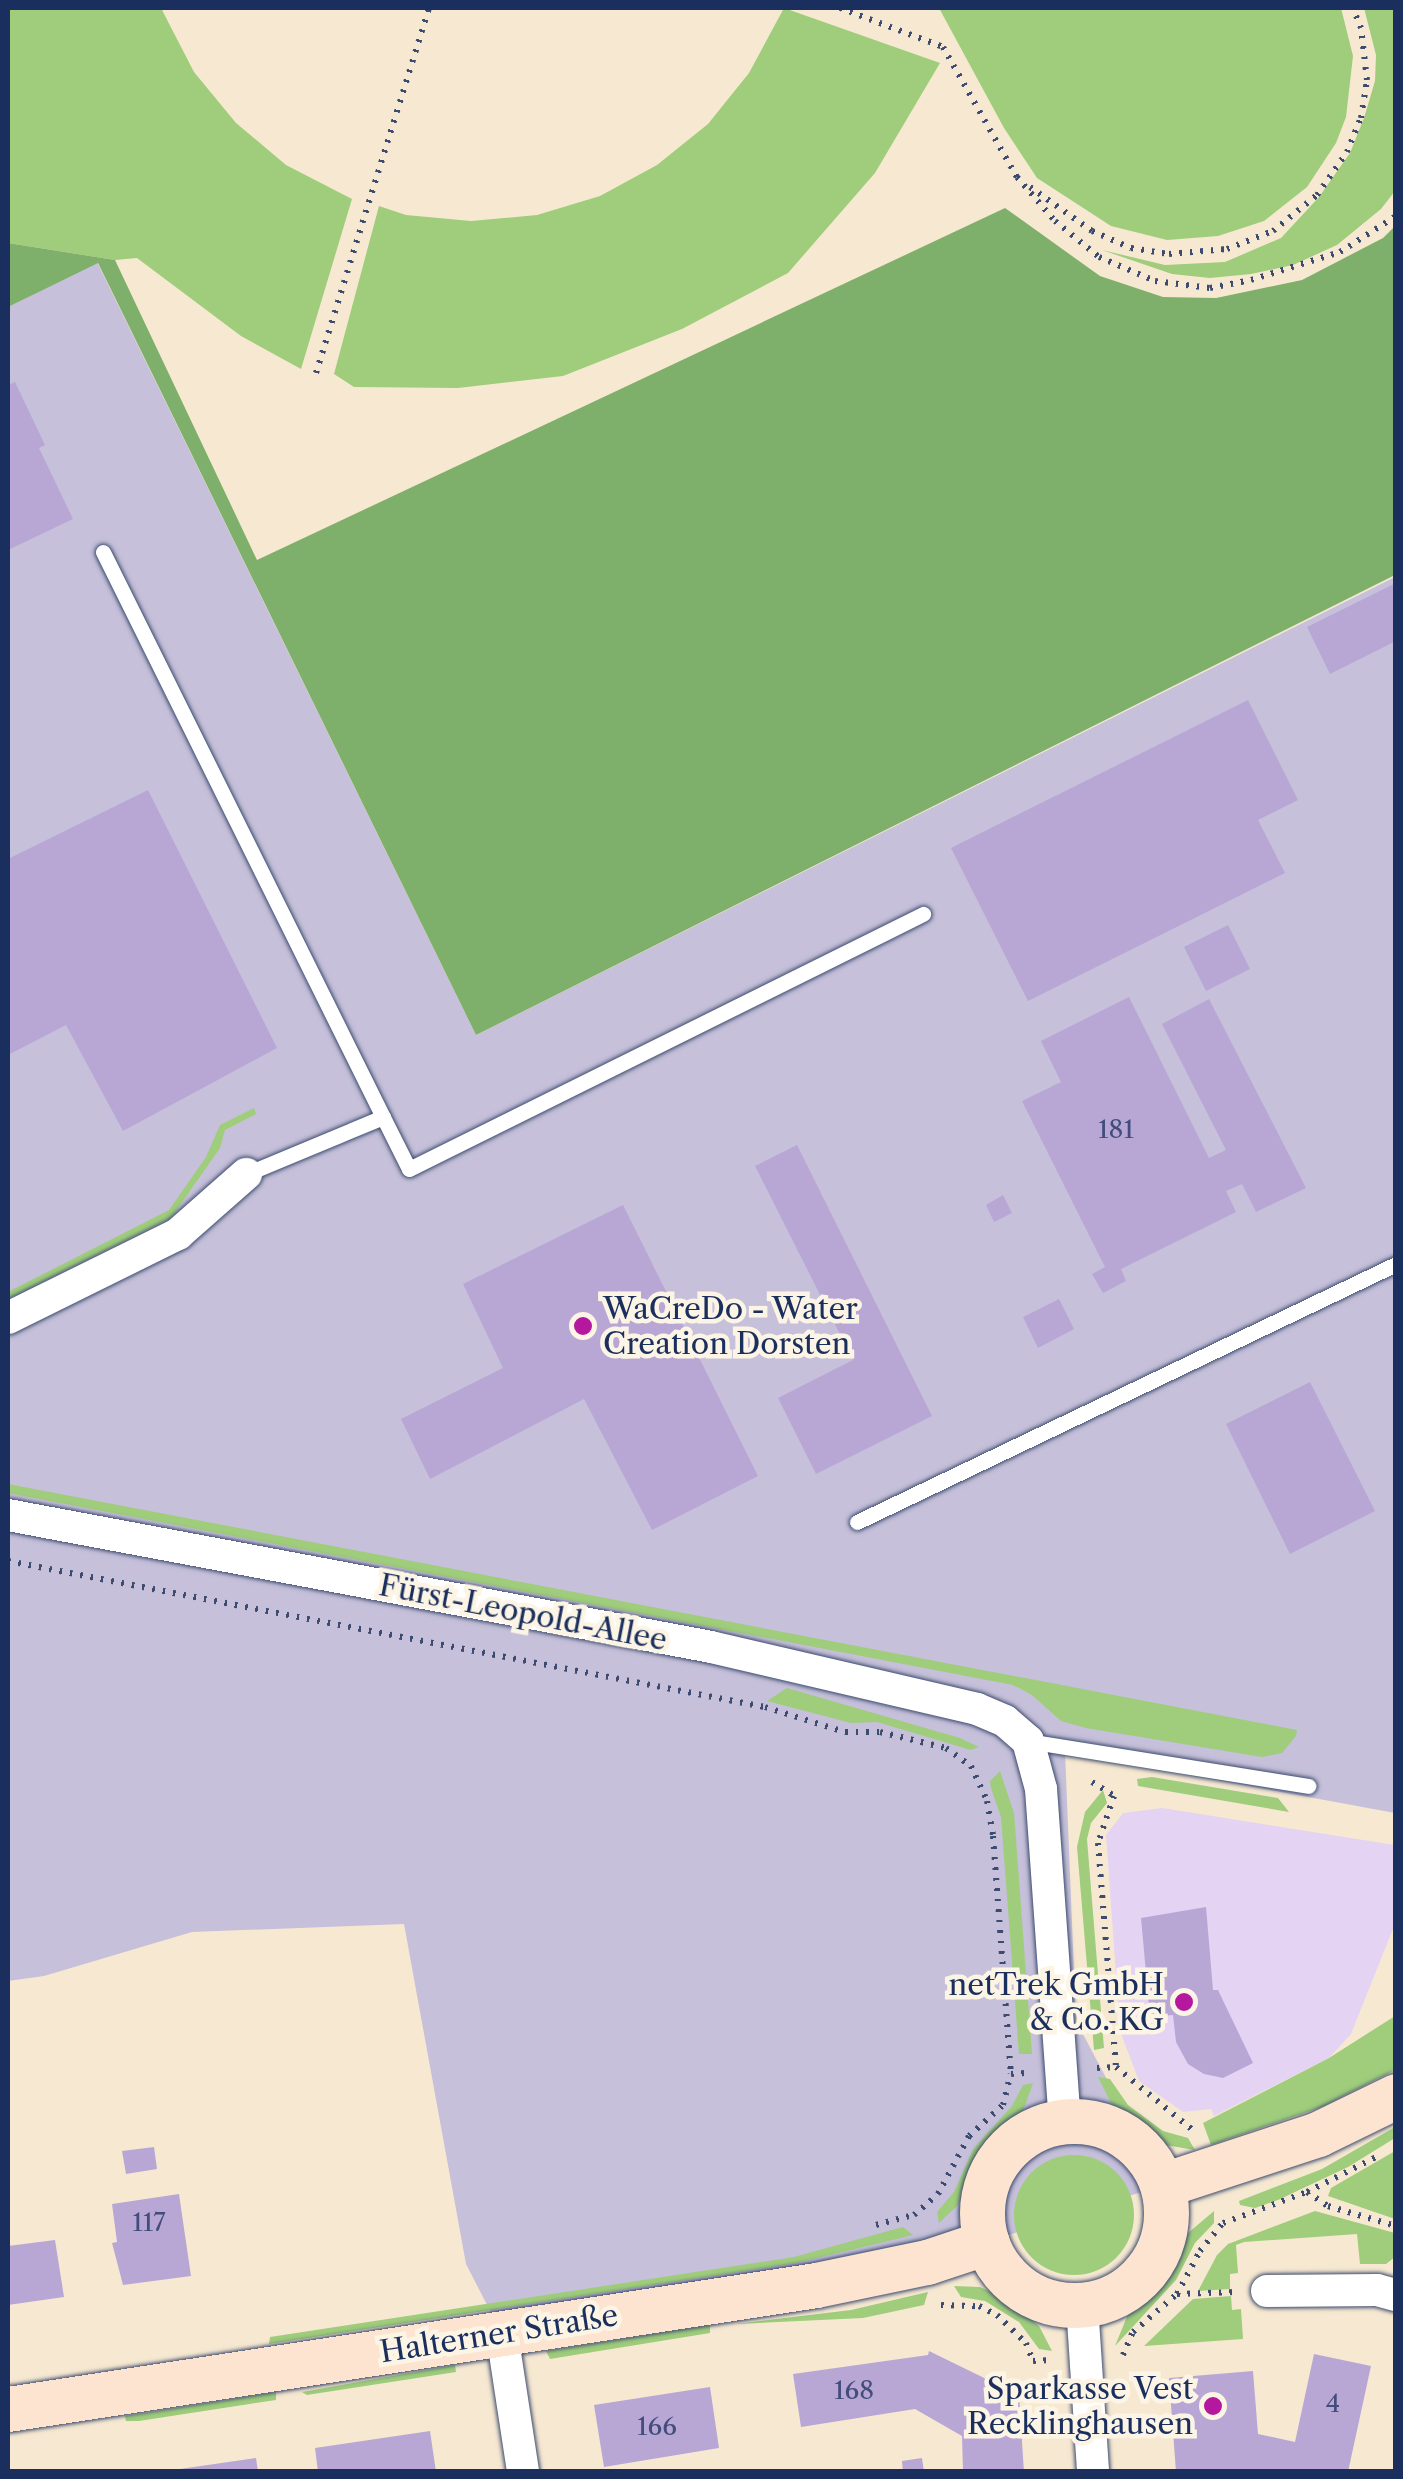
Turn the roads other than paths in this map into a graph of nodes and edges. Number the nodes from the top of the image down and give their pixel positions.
1 (103, 552) dead end
2 (923, 914) dead end
3 (382, 1116) junction
4 (246, 1174) joint
5 (1396, 1264) edge
6 (8, 1318) edge
7 (8, 1515) edge
8 (857, 1522) dead end
9 (1028, 1741) junction
10 (1308, 1786) dead end
11 (1396, 2096) edge
12 (1065, 2121) junction
13 (1163, 2185) junction
14 (986, 2242) junction
15 (1267, 2291) road end
16 (1396, 2295) edge
17 (1082, 2305) junction
18 (502, 2334) junction
19 (8, 2409) edge
20 (523, 2472) edge
21 (1092, 2472) edge

1 - 3 lane
2 - 3 lane
3 - 4 lane
4 - 6 street
5 - 8 lane
7 - 9 street, Fürst-Leopold-Allee
9 - 10 lane, Fürst-Leopold-Allee
9 - 12 street
11 - 13 main road
12 - 13 main road
12 - 14 main road
13 - 17 main road
14 - 17 main road
14 - 18 main road, Halterner Straße
15 - 16 street
17 - 21 street
18 - 19 main road, Halterner Straße
18 - 20 street

